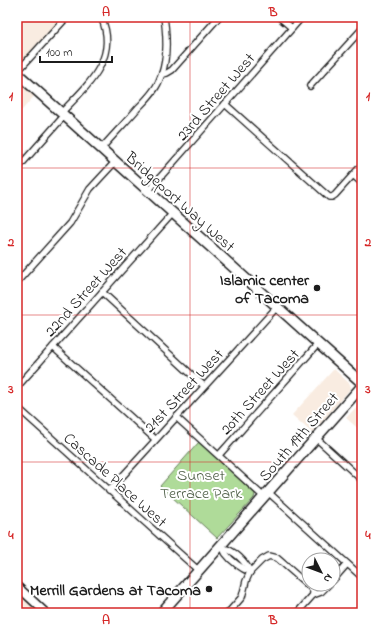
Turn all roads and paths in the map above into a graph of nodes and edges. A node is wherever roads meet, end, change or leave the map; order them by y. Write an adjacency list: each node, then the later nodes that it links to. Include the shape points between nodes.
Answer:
1 (67, 17): 9 (street)
2 (101, 17): 13 (street, via 107,42 101,67)
3 (164, 17): 10 (street, via 166,41)
4 (279, 17): 7 (street)
5 (302, 17): 7 (street, 23rd Street West)
6 (218, 18): 10 (street, via 172,70)
7 (292, 28): 12 (street, 23rd Street West)
8 (362, 28): 11 (street)
9 (17, 73): 13 (main road, Bridgeport Way West)
10 (162, 74): 14 (street, via 151,94)
11 (310, 86)
12 (226, 104): 18 (street, via 324,194 330,197 335,195); 20 (street, 23rd Street West)
13 (63, 114): 14 (main road, Bridgeport Way West); 17 (street)
14 (101, 149): 15 (main road, Bridgeport Way West)
15 (115, 162): 20 (main road, Bridgeport Way West); 22 (street, via 90,189 70,223)
16 (362, 165): 18 (street)
17 (17, 170)
18 (353, 175): 19 (street)
19 (362, 183)
20 (148, 191): 21 (main road, Bridgeport Way West)
21 (173, 214): 23 (street, 22nd Street West); 24 (main road, Bridgeport Way West)
22 (17, 282)
23 (102, 292): 26 (street, 22nd Street West); 28 (street)
24 (277, 307): 25 (main road, Bridgeport Way West); 28 (street, 21st Street West)
25 (318, 344): 27 (main road, Bridgeport Way West); 34 (street, 20th Street West)
26 (53, 347): 29 (street, 22nd Street West); 33 (street)
27 (362, 385): 32 (main road, South 19th Street)
28 (204, 386): 31 (street, 21st Street West)
29 (17, 387)
30 (17, 407): 36 (street, Cascade Place West)
31 (176, 417): 33 (street, 21st Street West); 34 (street)
32 (316, 438): 35 (street); 37 (main road, South 19th Street)
33 (155, 439): 36 (street, 21st Street West)
34 (219, 455): 37 (street)
35 (362, 480)
36 (110, 491): 40 (street, Cascade Place West)
37 (266, 494): 38 (main road, South 19th Street); 39 (street)
38 (222, 547): 40 (main road, South 19th Street); 42 (street, via 244,570)
39 (347, 564): 41 (street); 43 (street)
40 (198, 570): 48 (main road, South 19th Street)
41 (341, 571)
42 (250, 572): 46 (street, via 265,557 273,556 310,587); 49 (street, via 242,597)
43 (362, 577)
44 (17, 586): 47 (street)
45 (320, 592): 46 (street)
46 (314, 595): 50 (street)
47 (46, 613)
48 (161, 613)
49 (228, 613)
50 (297, 613)

